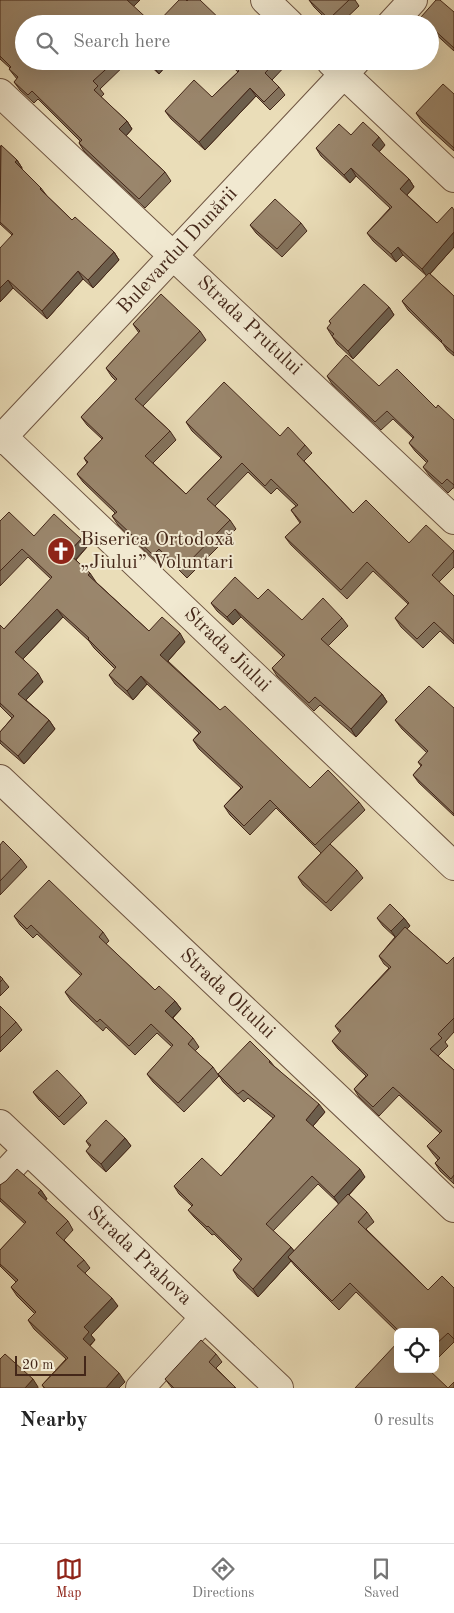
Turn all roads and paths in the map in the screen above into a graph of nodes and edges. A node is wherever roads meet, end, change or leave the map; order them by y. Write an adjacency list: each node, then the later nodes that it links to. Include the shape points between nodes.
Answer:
1 (265, 0): 3 (street)
2 (413, 0): 4 (street)
3 (281, 15)
4 (399, 15)
5 (339, 70): 9 (street, Bulevardul Dunării)
6 (348, 70): 8 (street)
7 (0, 93): 9 (street, Strada Prutului)
8 (454, 178)
9 (174, 255): 10 (street, Bulevardul Dunării); 11 (street, Strada Prutului)
10 (1, 437): 13 (street, Strada Jiului)
11 (454, 520)
12 (0, 779): 17 (street, Strada Oltului)
13 (454, 866)
14 (0, 1124): 15 (street, Strada Prahova)
15 (27, 1150): 16 (street); 18 (street, Strada Prahova)
16 (0, 1179)
17 (454, 1208)
18 (204, 1318): 19 (street); 20 (street, Strada Prahova)
19 (140, 1388)
20 (279, 1388)

